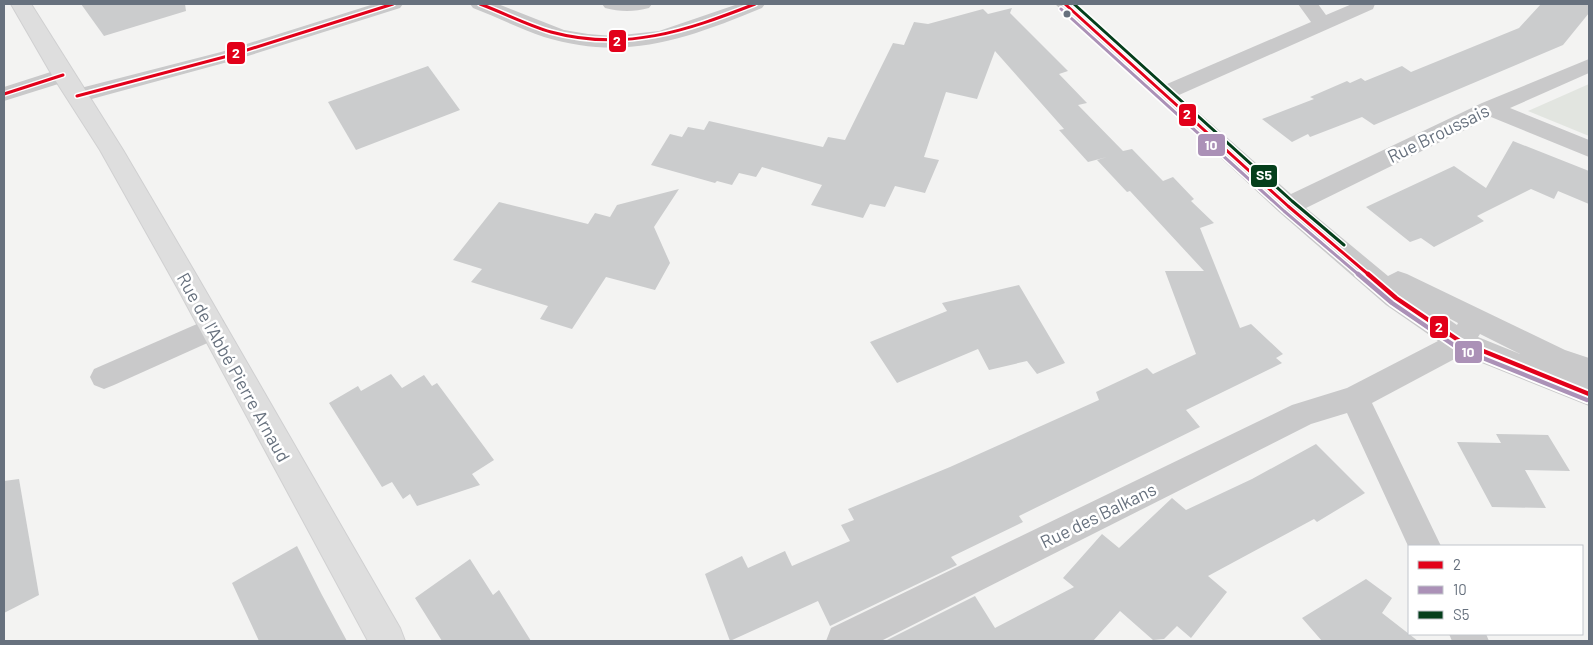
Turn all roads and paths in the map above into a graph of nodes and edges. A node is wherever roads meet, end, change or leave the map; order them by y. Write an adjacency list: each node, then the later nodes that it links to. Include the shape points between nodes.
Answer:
1 (21, 4): 13 (main road, Rue de l'Abbé Pierre Arnaud)
2 (393, 4): 10 (street)
3 (612, 4): 4 (street)
4 (642, 4)
5 (755, 4): 9 (street, via 681,33 634,43 593,42 560,35)
6 (1064, 4): 15 (street)
7 (1308, 4): 11 (street)
8 (1363, 4): 11 (street, via 1366,5)
9 (492, 5)
10 (341, 11): 13 (street, via 228,56)
11 (1323, 25): 15 (street)
12 (1589, 65): 16 (street, Rue Broussais)
13 (70, 85): 14 (street); 21 (main road, Rue de l'Abbé Pierre Arnaud)
14 (4, 94)
15 (1163, 94): 18 (street)
16 (1490, 108): 17 (street); 18 (street, Rue Broussais)
17 (1589, 149)
18 (1288, 206): 19 (street)
19 (1340, 250): 20 (street); 22 (street, via 1396,298)
20 (1435, 300): 22 (street); 23 (street)
21 (213, 328): 25 (street); 29 (main road, Rue de l'Abbé Pierre Arnaud)
22 (1465, 336): 23 (street, via 1520,353); 26 (street); 27 (street, Rue des Balkans)
23 (1555, 358): 24 (street)
24 (1589, 370)
25 (104, 377)
26 (1589, 394)
27 (1355, 398): 28 (street); 30 (street, Rue des Balkans, via 1303,414)
28 (1425, 545)
29 (387, 641)
30 (844, 641)

